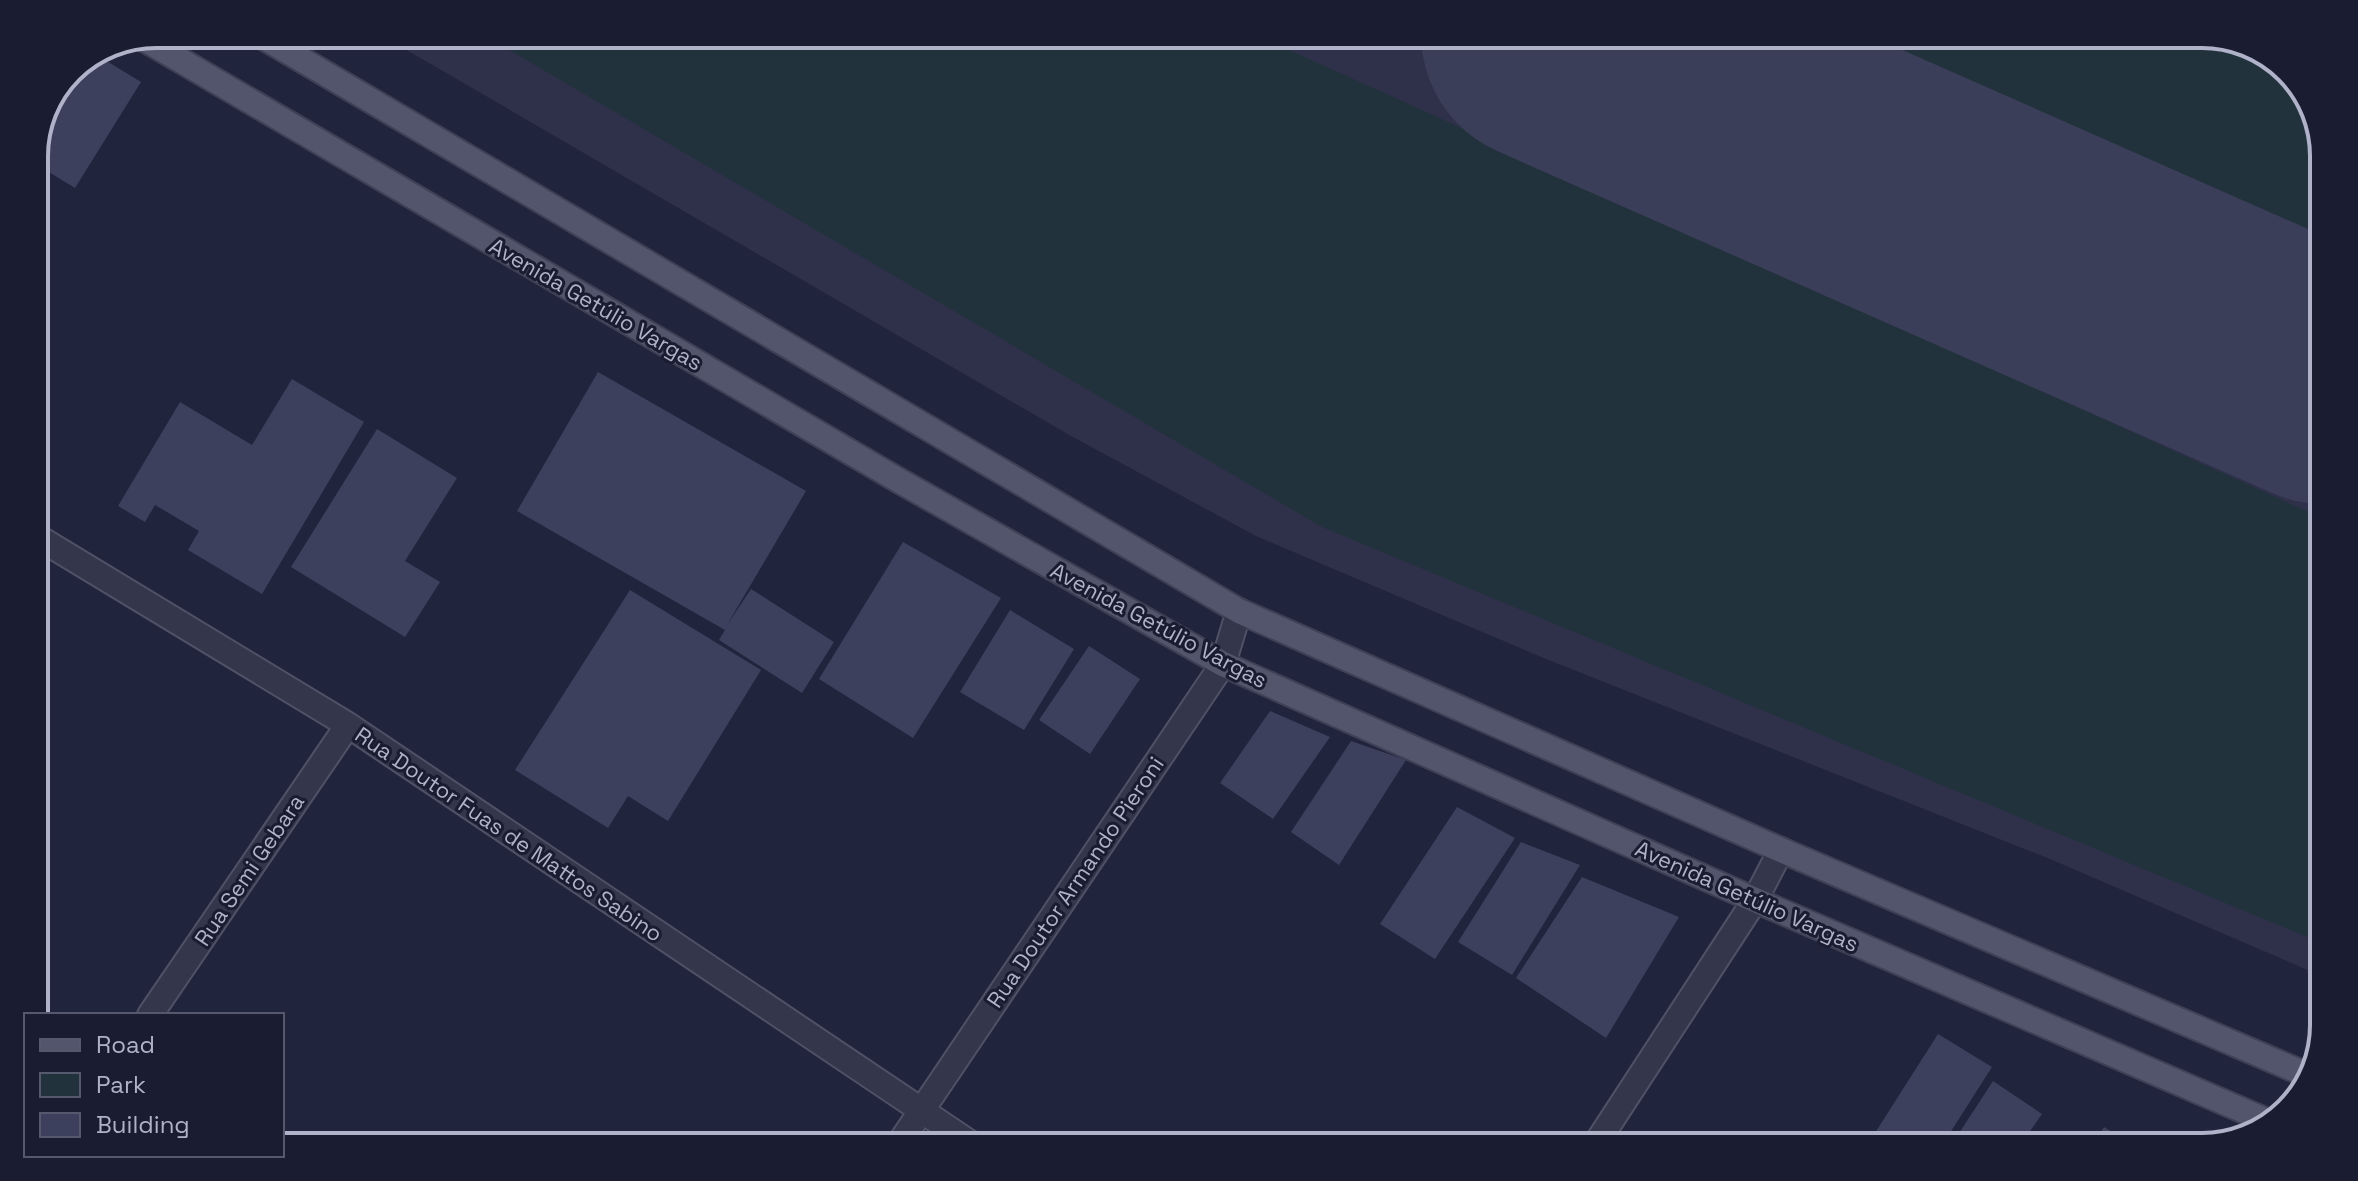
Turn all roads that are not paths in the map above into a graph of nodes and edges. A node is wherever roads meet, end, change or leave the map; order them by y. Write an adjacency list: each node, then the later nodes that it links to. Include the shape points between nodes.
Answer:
1 (159, 48): 5 (main road, Avenida Getúlio Vargas)
2 (282, 48): 4 (main road)
3 (48, 543): 6 (street, Rua Doutor Fuas de Mattos Sabino)
4 (1239, 611): 5 (street, Rua Doutor Armando Pieroni); 7 (main road)
5 (1223, 664): 8 (main road, Avenida Getúlio Vargas); 11 (street, Rua Doutor Armando Pieroni)
6 (348, 725): 9 (street, Rua Semi Gebara); 11 (street, Rua Doutor Fuas de Mattos Sabino)
7 (1781, 850): 8 (street); 10 (main road)
8 (1755, 900): 12 (main road, Avenida Getúlio Vargas); 15 (street)
9 (151, 1013)
10 (2299, 1072)
11 (920, 1112): 13 (street, Rua Doutor Armando Pieroni); 14 (street, Rua Doutor Fuas de Mattos Sabino)
12 (2258, 1117)
13 (906, 1133)
14 (954, 1133)
15 (1603, 1133)

